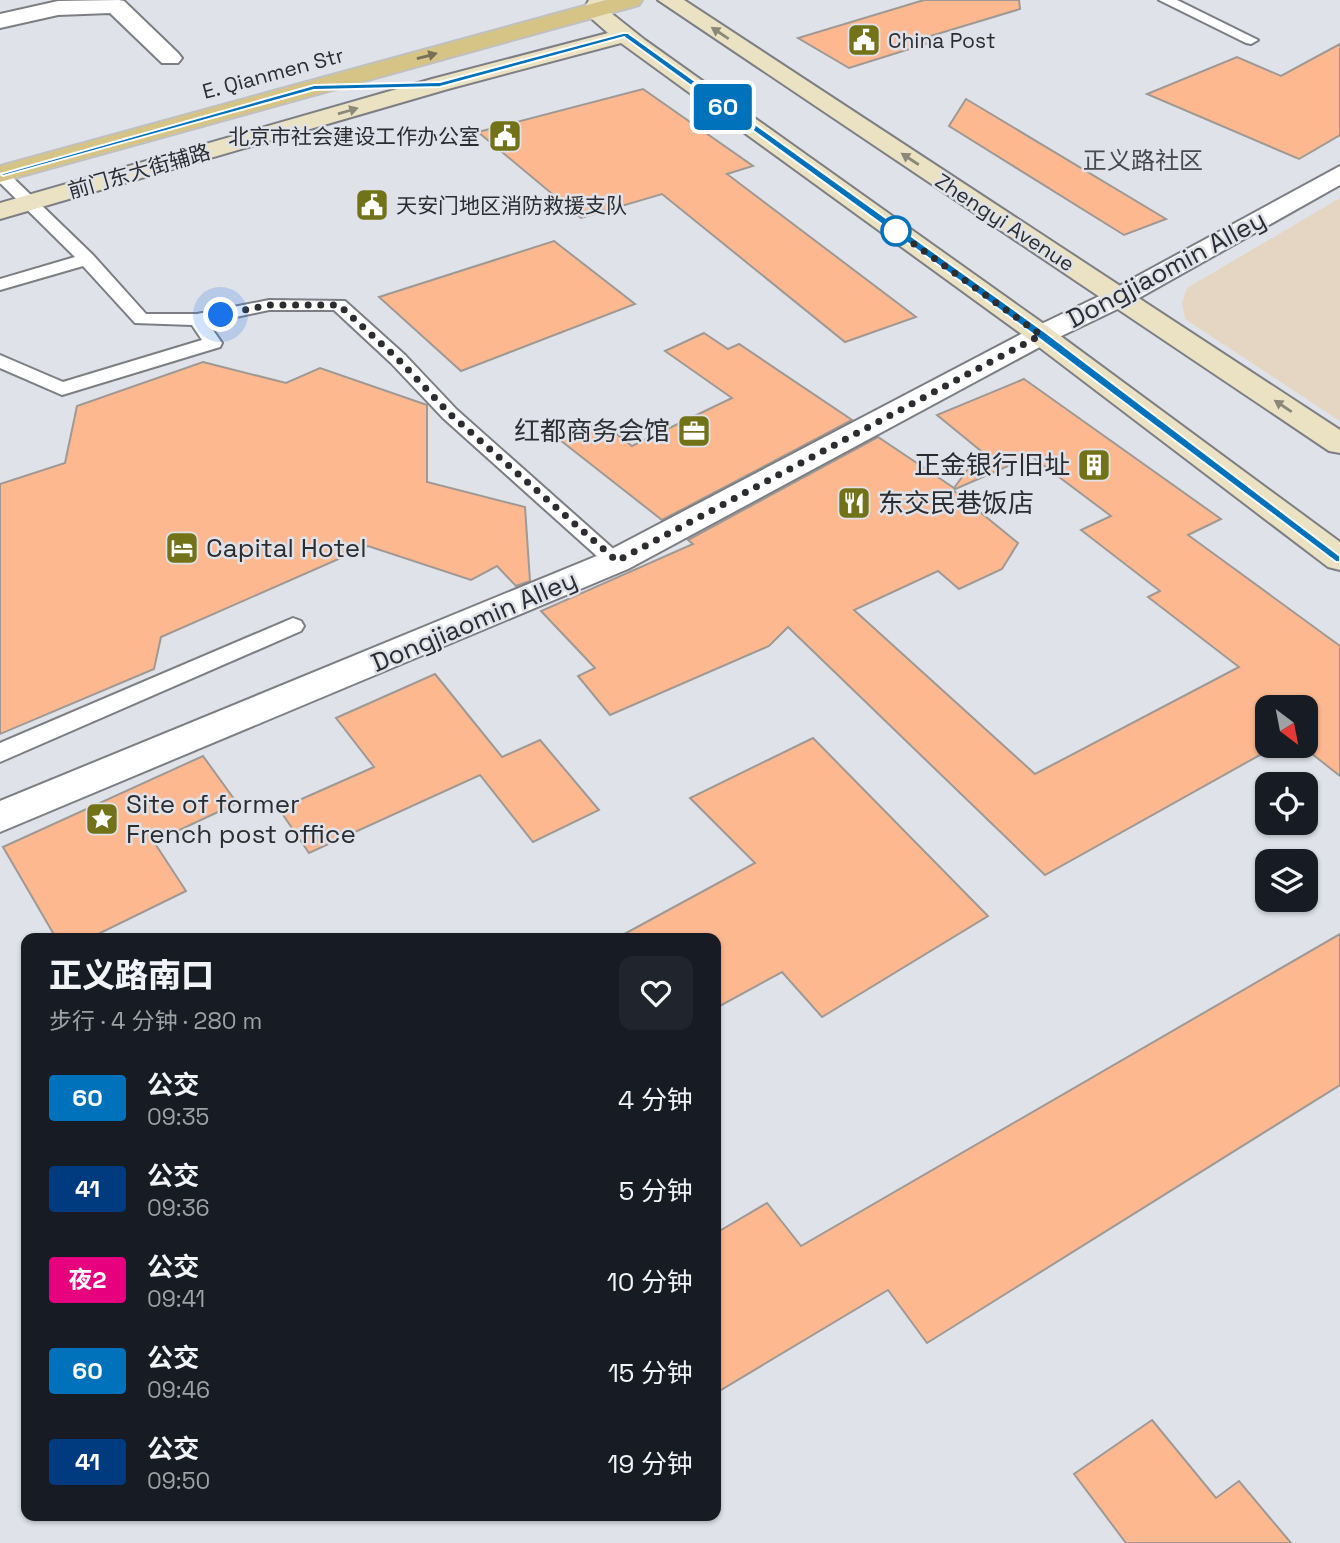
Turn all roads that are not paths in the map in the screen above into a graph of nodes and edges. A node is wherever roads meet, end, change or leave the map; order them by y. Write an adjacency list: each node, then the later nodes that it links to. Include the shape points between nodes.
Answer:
1 (140, 0): 7 (street)
2 (546, 0): 8 (main road)
3 (631, 0): 6 (main road)
4 (669, 0): 21 (street, Zhengyi Avenue, one-way to 4)
5 (1166, 0): 11 (lane)
6 (597, 5): 10 (street); 14 (main road, one-way to 6)
7 (117, 6): 9 (street, via 58,8); 12 (street)
8 (506, 10)
9 (0, 21)
10 (626, 35): 13 (street, 前门东大街辅路); 23 (street)
11 (1251, 40)
12 (170, 58)
13 (440, 84): 14 (street, 前门东大街辅路); 17 (street, 前门东大街辅路, one-way to 13)
14 (314, 87): 15 (main road)
15 (0, 174): 17 (lane)
16 (1340, 174): 21 (street, Dongjiaomin Alley)
17 (29, 202): 18 (street, 前门东大街辅路); 19 (lane)
18 (0, 211)
19 (87, 259): 20 (lane); 22 (lane, via 142,319)
20 (0, 285)
21 (1120, 297): 23 (street, Dongjiaomin Alley); 25 (street, Zhengyi Avenue, one-way to 21)
22 (197, 320): 24 (lane, via 213,343 62,389); 27 (lane, via 269,305 339,305 450,414)
23 (1041, 335): 26 (street); 27 (street, Dongjiaomin Alley)
24 (0, 360)
25 (1340, 444)
26 (1340, 559)
27 (617, 561): 30 (street, Dongjiaomin Alley)
28 (293, 626): 29 (lane)
29 (0, 753)
30 (0, 817)

